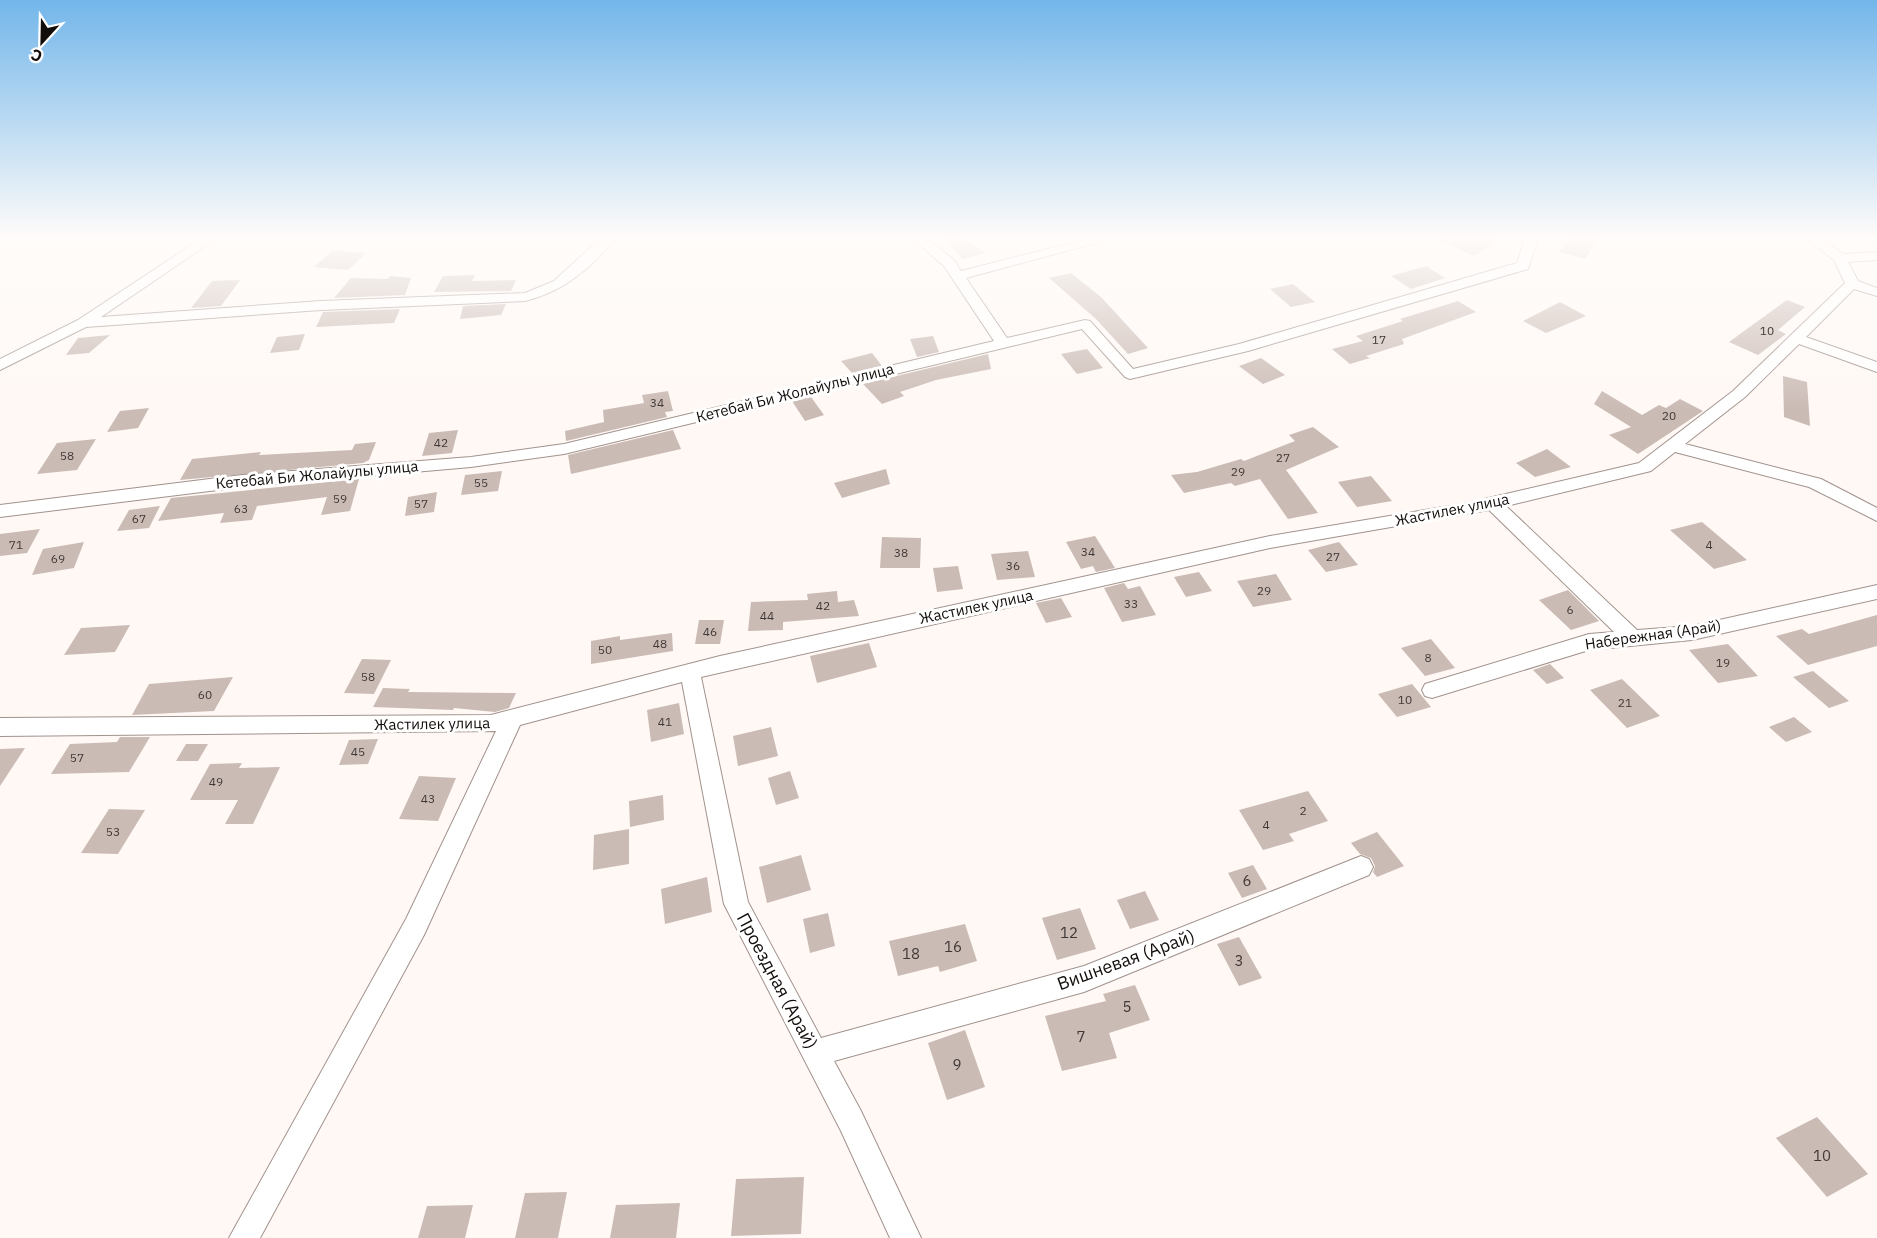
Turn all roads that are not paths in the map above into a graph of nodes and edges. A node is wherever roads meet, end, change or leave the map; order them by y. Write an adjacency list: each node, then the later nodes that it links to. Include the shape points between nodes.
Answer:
1 (127, 294): 6 (street)
2 (537, 294): 6 (street, via 503,299 251,308)
3 (969, 294): 8 (street)
4 (1428, 294): 8 (street, Кетебай Би Жолайулы улица, via 1243,348 1130,374 1085,324)
5 (1842, 294): 7 (street, Жастилек улица)
6 (83, 323): 9 (street)
7 (1796, 338): 10 (street); 11 (street, Жастилек улица, via 1739,394)
8 (1003, 343): 13 (street, Кетебай Би Жолайулы улица, via 564,449 471,462 242,481)
9 (0, 365)
10 (1877, 367)
11 (1673, 446): 12 (street, Жастилек улица, via 1645,467); 14 (street, via 1815,483)
12 (1493, 503): 16 (street); 17 (street, Жастилек улица, via 1270,542)
13 (0, 511)
14 (1877, 515)
15 (1877, 592): 16 (street, Набережная (Арай), via 1692,633)
16 (1632, 638): 18 (street, Набережная (Арай), via 1589,642)
17 (690, 671): 19 (street, Жастилек улица); 22 (street, Проездная (Арай), via 736,904)
18 (1432, 690)
19 (513, 718): 20 (street, Жастилек улица, via 491,724); 23 (street, via 416,927)
20 (0, 727)
21 (1362, 867): 22 (street, Вишневая (Арай), via 1084,979)
22 (815, 1053): 24 (street, Проездная (Арай), via 852,1121)
23 (244, 1238)
24 (906, 1238)

